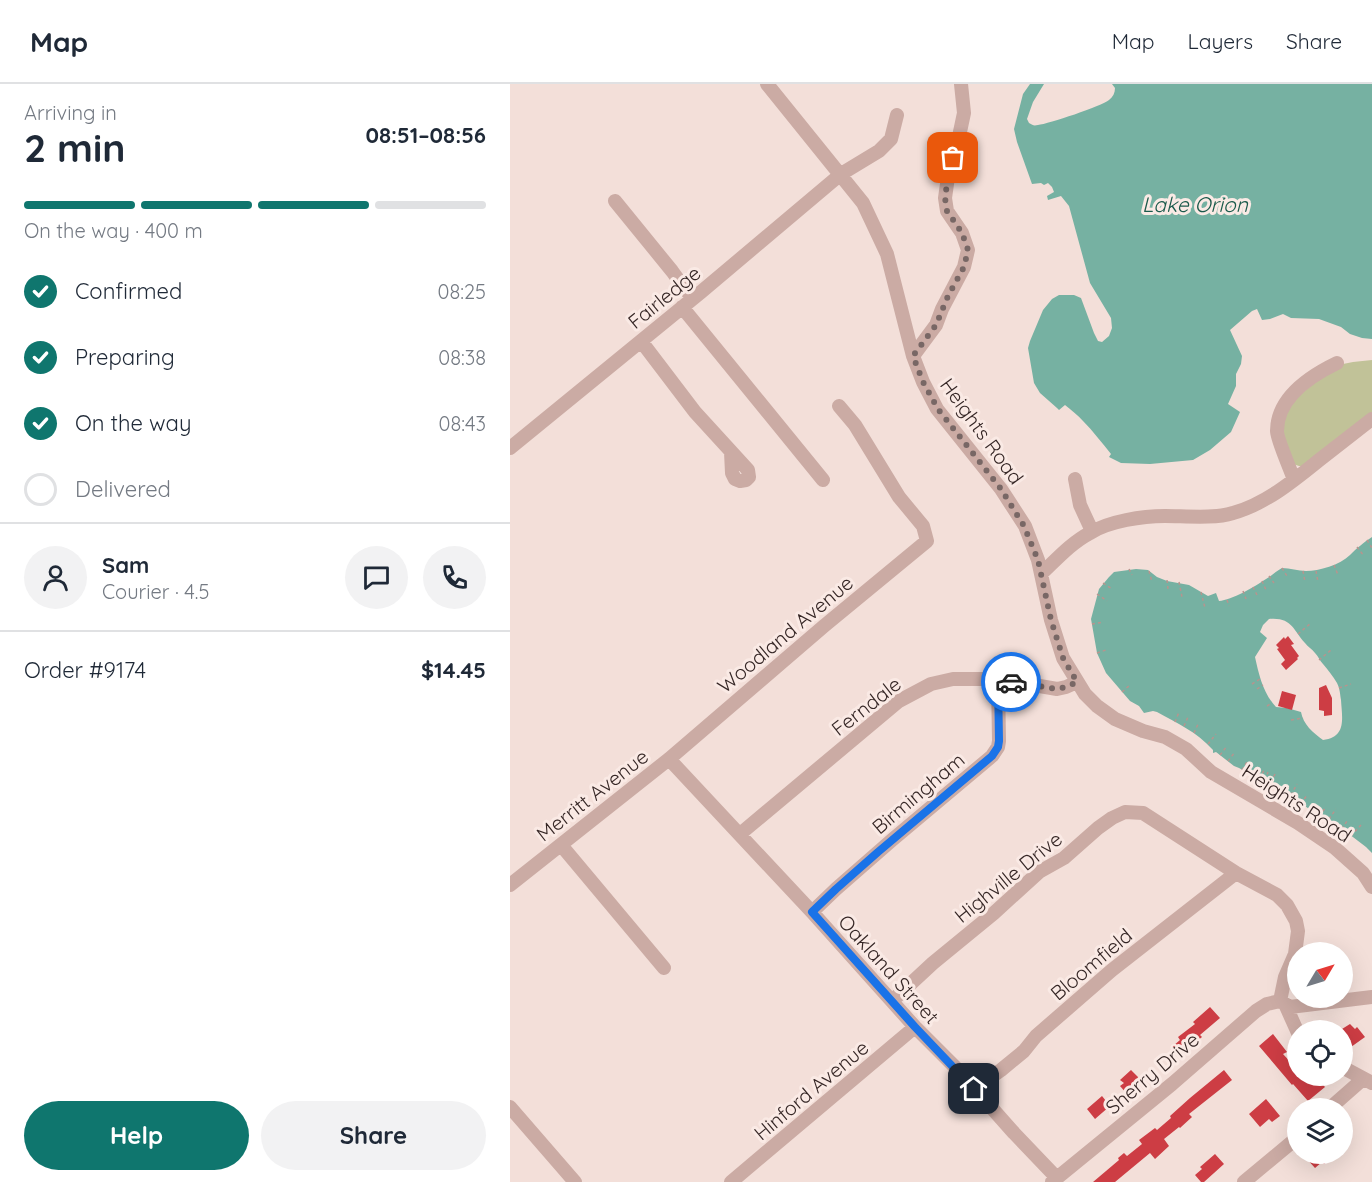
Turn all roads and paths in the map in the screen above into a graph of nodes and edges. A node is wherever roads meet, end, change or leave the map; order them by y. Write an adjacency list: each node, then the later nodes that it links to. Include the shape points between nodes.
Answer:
1 (767, 84): 4 (street, Heights Road)
2 (961, 84): 8 (street, via 964,113 945,198 947,211 968,250 936,325)
3 (897, 115): 4 (street, Fairledge, via 891,139)
4 (841, 174): 6 (street, Fairledge); 8 (street, Heights Road, via 863,203 887,254)
5 (615, 201): 6 (street, via 672,271)
6 (688, 303): 7 (street, Fairledge); 15 (street)
7 (641, 341): 12 (street, Fairledge); 13 (street)
8 (913, 356): 28 (street, Heights Road, via 938,409 1001,489 1024,526)
9 (1337, 363): 16 (street, via 1321,371 1282,405 1277,432)
10 (839, 406): 88 (street, Woodland Avenue, via 899,497 923,526 927,541)
11 (1372, 419): 16 (street)
12 (510, 448)
13 (730, 452)
14 (1075, 478): 17 (street, via 1080,505)
15 (823, 480)
16 (1294, 480): 17 (street, via 1255,505 1231,514 1139,518)
17 (1092, 531): 28 (street)
18 (1367, 540): 20 (path)
19 (1358, 547): 21 (path)
20 (1372, 548)
21 (1364, 556)
22 (1334, 565): 30 (path)
23 (1282, 568): 32 (path)
24 (1129, 569): 29 (path)
25 (1149, 571): 35 (path)
26 (1303, 571): 37 (path)
27 (1316, 571): 38 (path)
28 (1041, 574): 65 (street, Heights Road, via 1063,658)
29 (1132, 575)
30 (1338, 575)
31 (1269, 576): 40 (path)
32 (1287, 576)
33 (1167, 580): 43 (path)
34 (1262, 581): 44 (path)
35 (1152, 582)
36 (1179, 582): 49 (path)
37 (1305, 582)
38 (1318, 582)
39 (1103, 583): 42 (path)
40 (1274, 584)
41 (1253, 587): 48 (path)
42 (1112, 589)
43 (1168, 590)
44 (1266, 590)
45 (1243, 591): 50 (path)
46 (1201, 592): 54 (path)
47 (1097, 594): 52 (path)
48 (1257, 595)
49 (1182, 597)
50 (1246, 599)
51 (1227, 600): 53 (path)
52 (1107, 601)
53 (1229, 606)
54 (1205, 608)
55 (1103, 622): 57 (path)
56 (1311, 623): 58 (path)
57 (1092, 624)
58 (1298, 634)
59 (1106, 650): 61 (path)
60 (1332, 650): 62 (path)
61 (1097, 653)
62 (1319, 660)
63 (998, 680): 65 (street, Ferndale, via 1057,689); 111 (street, Ferndale, via 931,684 899,701); 117 (street, Birmingham, via 999,741 992,756)
64 (1260, 680): 66 (path)
65 (1077, 682): 116 (street, Heights Road, via 1096,706 1186,750 1211,772 1335,848 1363,873)
66 (1252, 684)
67 (1351, 684): 70 (path)
68 (1130, 685): 72 (path)
69 (1263, 685): 71 (path)
70 (1339, 688)
71 (1257, 689)
72 (1122, 692)
73 (1272, 703): 74 (path)
74 (1267, 706)
75 (1179, 712): 79 (path)
76 (1188, 717): 81 (path)
77 (1303, 718): 78 (path)
78 (1293, 720)
79 (1175, 722)
80 (1199, 722): 82 (path)
81 (1184, 726)
82 (1194, 733)
83 (1216, 734): 84 (path)
84 (1208, 744)
85 (1227, 746): 87 (path)
86 (1235, 752): 89 (path)
87 (1220, 755)
88 (669, 759): 111 (street, Oakland Street); 113 (street, Merritt Avenue)
89 (1228, 761)
90 (1246, 762): 92 (path)
91 (1260, 768): 96 (path)
92 (1242, 770)
93 (1264, 770): 97 (path)
94 (1268, 772): 98 (path)
95 (1275, 774): 99 (path)
96 (1256, 777)
97 (1260, 779)
98 (1265, 780)
99 (1272, 782)
100 (1297, 784): 101 (path)
101 (1290, 795)
102 (1307, 795): 103 (path)
103 (1301, 804)
104 (1326, 807): 106 (path)
105 (1336, 809): 107 (path)
106 (1319, 816)
107 (1329, 819)
108 (1347, 821): 110 (path)
109 (1361, 825): 112 (path)
110 (1342, 829)
111 (740, 834): 117 (street, Oakland Street)
112 (1351, 836)
113 (561, 844): 115 (street, Merritt Avenue); 118 (street)
114 (1236, 873): 121 (street, Highville Drive, via 1143,813 1125,812 1039,872); 122 (street, via 1276,895 1296,921 1295,954 1285,977); 127 (street, Bloomfield, via 1112,969 1024,1051)
115 (510, 885)
116 (1372, 887)
117 (812, 912): 121 (street, Oakland Street)
118 (664, 968)
119 (1372, 987): 120 (street)
120 (1372, 997): 122 (street, Sherry Drive, via 1290,1007)
121 (892, 1001): 124 (street, Oakland Street)
122 (1283, 1003): 123 (street); 131 (street, Sherry Drive, via 1267,1004 1256,1011)
123 (1292, 1020)
124 (915, 1027): 127 (street, Oakland Street); 133 (street, Hinford Avenue)
125 (1353, 1073): 126 (street)
126 (1367, 1081): 128 (street)
127 (974, 1089): 131 (street, Oakland Street)
128 (1344, 1098)
129 (510, 1107): 132 (street)
130 (1287, 1146): 134 (street)
131 (1054, 1180)
132 (575, 1182)
133 (731, 1182)
134 (1244, 1182)

